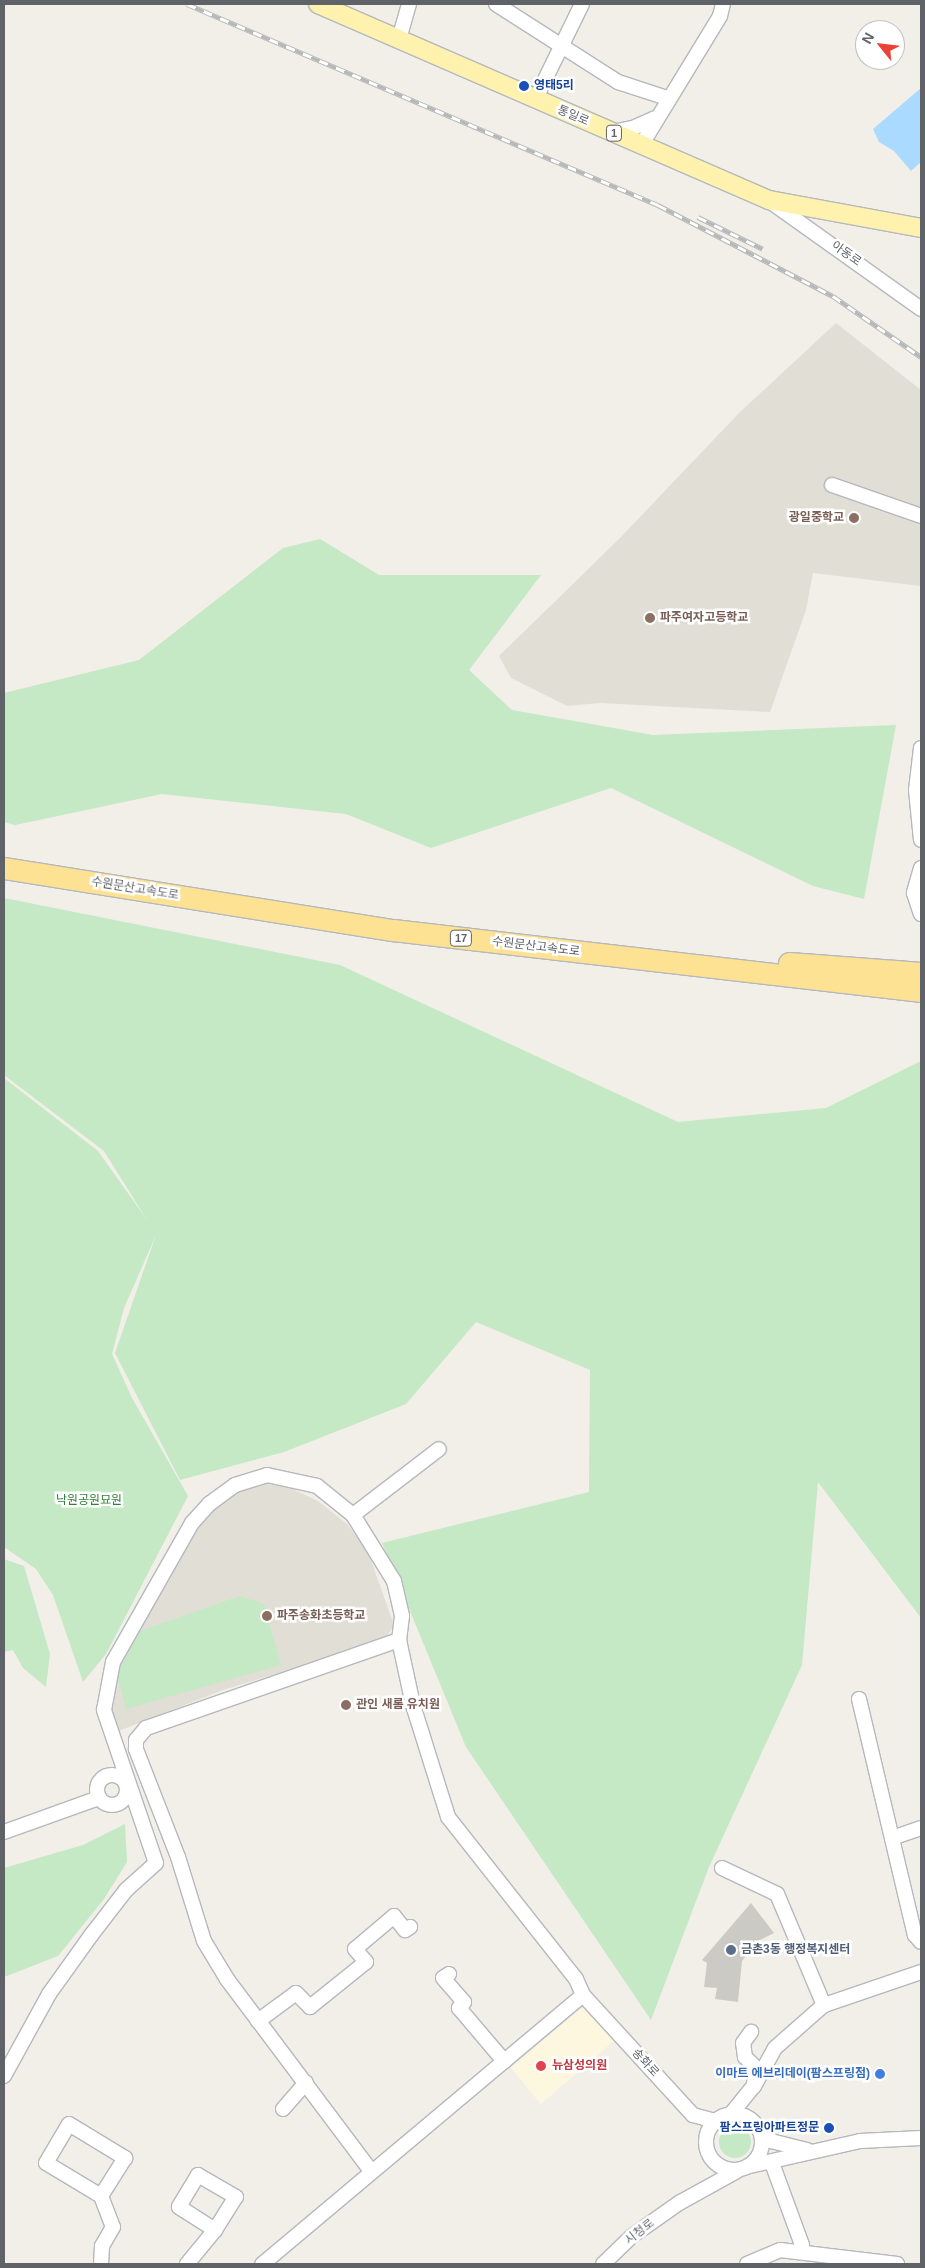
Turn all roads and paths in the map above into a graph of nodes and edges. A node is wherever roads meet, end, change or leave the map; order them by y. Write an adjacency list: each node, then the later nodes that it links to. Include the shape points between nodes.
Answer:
1 (318, 4): 6 (main road, 통일로 / 1)
2 (409, 4): 6 (street)
3 (496, 4): 7 (street)
4 (582, 4): 7 (street)
5 (723, 4): 8 (street, via 720,16)
6 (399, 40): 9 (main road, 통일로 / 1)
7 (562, 48): 8 (street, via 618,82); 9 (street)
8 (667, 98): 10 (street)
9 (535, 100): 11 (main road, 통일로 / 1)
10 (655, 118): 11 (street, via 633,128); 12 (street)
11 (612, 132): 12 (main road, 통일로 / 1)
12 (642, 144): 13 (main road, 통일로 / 1)
13 (769, 200): 14 (main road, 통일로 / 1); 15 (street, 아동로)
14 (921, 228)
15 (921, 309)
16 (832, 485): 17 (street)
17 (921, 516)
18 (921, 748): 19 (street, via 916,790)
19 (921, 840)
20 (4, 854): 24 (highway, 수원문산고속도로 / 17, via 496,930 748,959)
21 (4, 868): 25 (highway, 수원문산고속도로 / 17, via 393,930)
22 (921, 868): 23 (street, via 914,893)
23 (921, 914)
24 (921, 973)
25 (921, 991)
26 (439, 1448): 27 (street)
27 (353, 1514): 28 (street, 송화로, via 394,1580 402,1616); 30 (street, 송화로, via 318,1486 267,1475 235,1485 209,1504 192,1523 113,1662 104,1710)
28 (399, 1640): 35 (street, via 140,1733 136,1740 138,1759); 42 (street, 송화로, via 413,1705 448,1817 576,1979)
29 (860, 1699): 34 (street)
30 (127, 1786): 31 (street, via 126,1796 118,1804 107,1805); 31 (street, via 116,1775 106,1776 99,1783); 36 (street, 송화로)
31 (99, 1798): 33 (street)
32 (921, 1828): 34 (street)
33 (4, 1832)
34 (892, 1838): 39 (street, via 915,1935)
35 (178, 1857): 36 (street); 44 (street, via 198,1929 227,1979)
36 (156, 1863): 47 (street, via 126,1890 49,1994)
37 (722, 1868): 43 (street, via 776,1894)
38 (410, 1927): 44 (street, via 405,1930 394,1916 355,1949 366,1962 310,2007 296,1993)
39 (921, 1942)
40 (921, 1972): 43 (street)
41 (449, 1974): 46 (street, via 443,1978 464,2002 459,2008)
42 (583, 1995): 46 (street); 52 (street, 송화로)
43 (824, 2005): 49 (street, via 775,2048)
44 (258, 2022): 48 (street)
45 (752, 2032): 49 (street, via 743,2043 745,2057 755,2067)
46 (504, 2062): 61 (street)
47 (4, 2076)
48 (306, 2083): 50 (street); 61 (street)
49 (754, 2086): 51 (street)
50 (283, 2109)
51 (731, 2114): 53 (street); 54 (street, via 750,2118)
52 (693, 2115): 53 (street); 55 (street, 송화로)
53 (715, 2121): 55 (street)
54 (757, 2125): 57 (street, via 771,2141); 60 (street, via 762,2142)
55 (707, 2134): 58 (street, via 706,2149)
56 (921, 2138): 57 (street, via 860,2141)
57 (809, 2150): 59 (street)
58 (713, 2162): 60 (street, via 726,2170); 62 (street)
59 (772, 2163): 60 (street); 65 (street, via 802,2245)
60 (746, 2168): 62 (street, 시청로)
61 (371, 2170): 69 (street)
62 (706, 2186): 70 (street, 시청로, via 632,2236)
63 (101, 2196): 63 (street, via 124,2158 69,2124 46,2163); 67 (street, via 113,2227 102,2246)
64 (215, 2230): 68 (street)
65 (800, 2252): 66 (street); 71 (street, via 780,2250)
66 (891, 2263)
67 (101, 2264)
68 (187, 2264)
69 (262, 2264)
70 (603, 2264)
71 (747, 2264)

